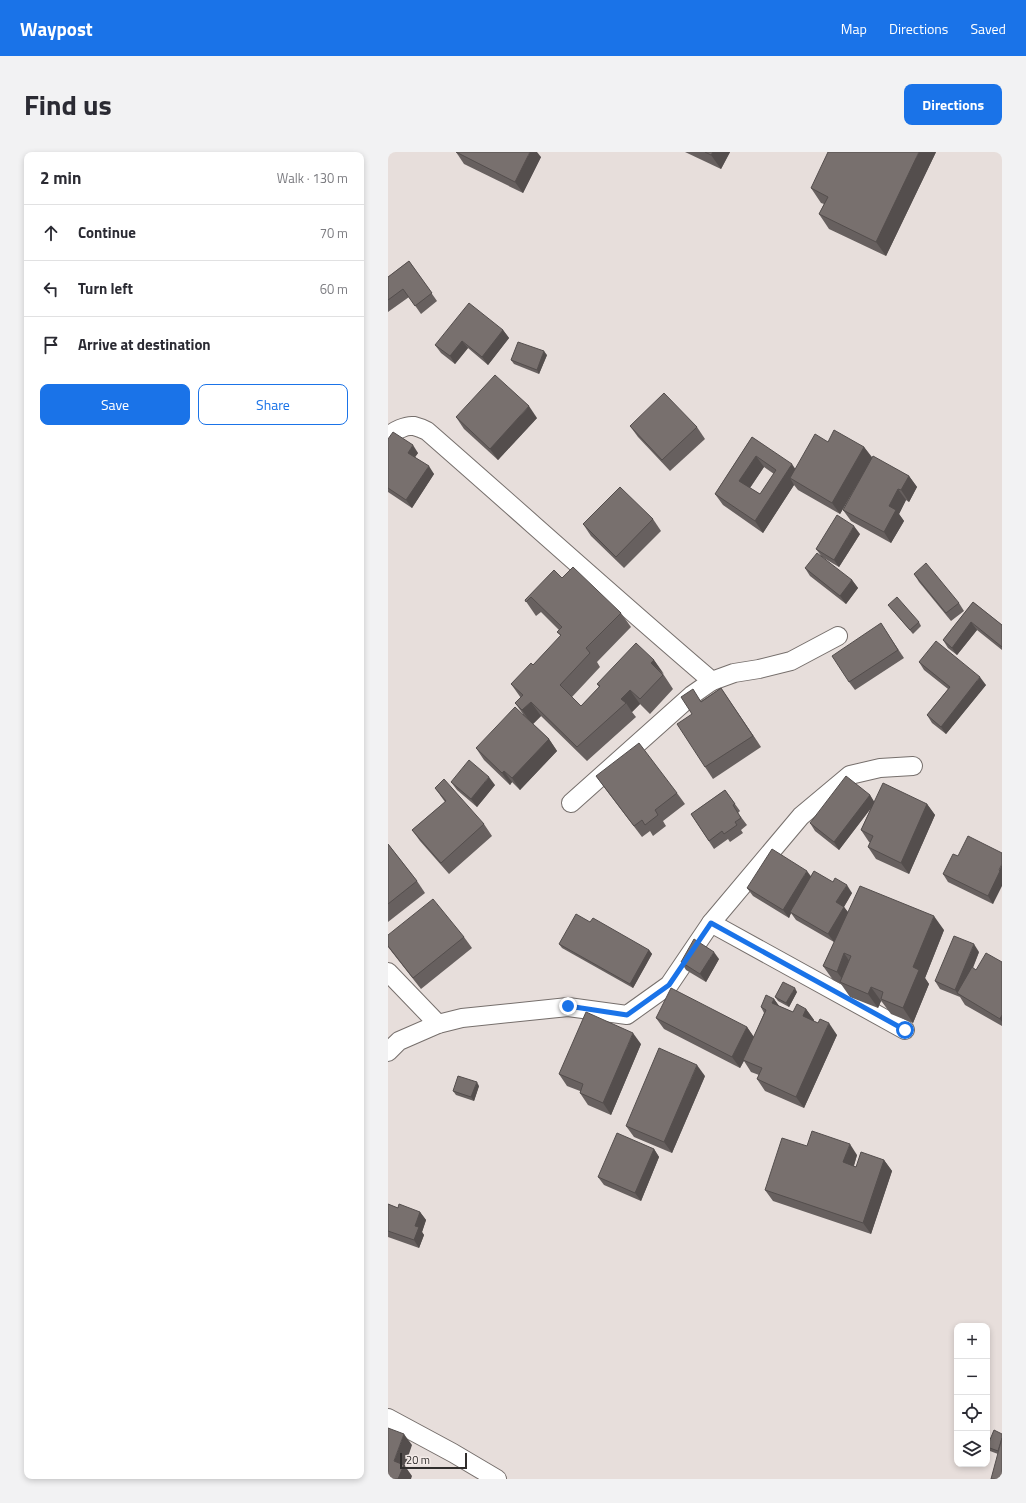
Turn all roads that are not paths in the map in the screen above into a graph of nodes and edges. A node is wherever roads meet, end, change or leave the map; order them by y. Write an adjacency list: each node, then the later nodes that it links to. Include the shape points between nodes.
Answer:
1 (388, 437): 3 (street, via 403,428 414,426 426,431)
2 (838, 636): 3 (street, via 791,661 734,673)
3 (712, 681): 5 (street, via 692,695)
4 (913, 766): 6 (street, via 880,768 850,775 801,816)
5 (571, 803)
6 (711, 923): 8 (street, via 669,985 627,1015 568,1006 462,1018); 9 (street)
7 (388, 972): 8 (street)
8 (438, 1024): 10 (street, via 400,1041)
9 (905, 1030)
10 (388, 1052)
11 (388, 1418): 12 (street)
12 (497, 1479)

